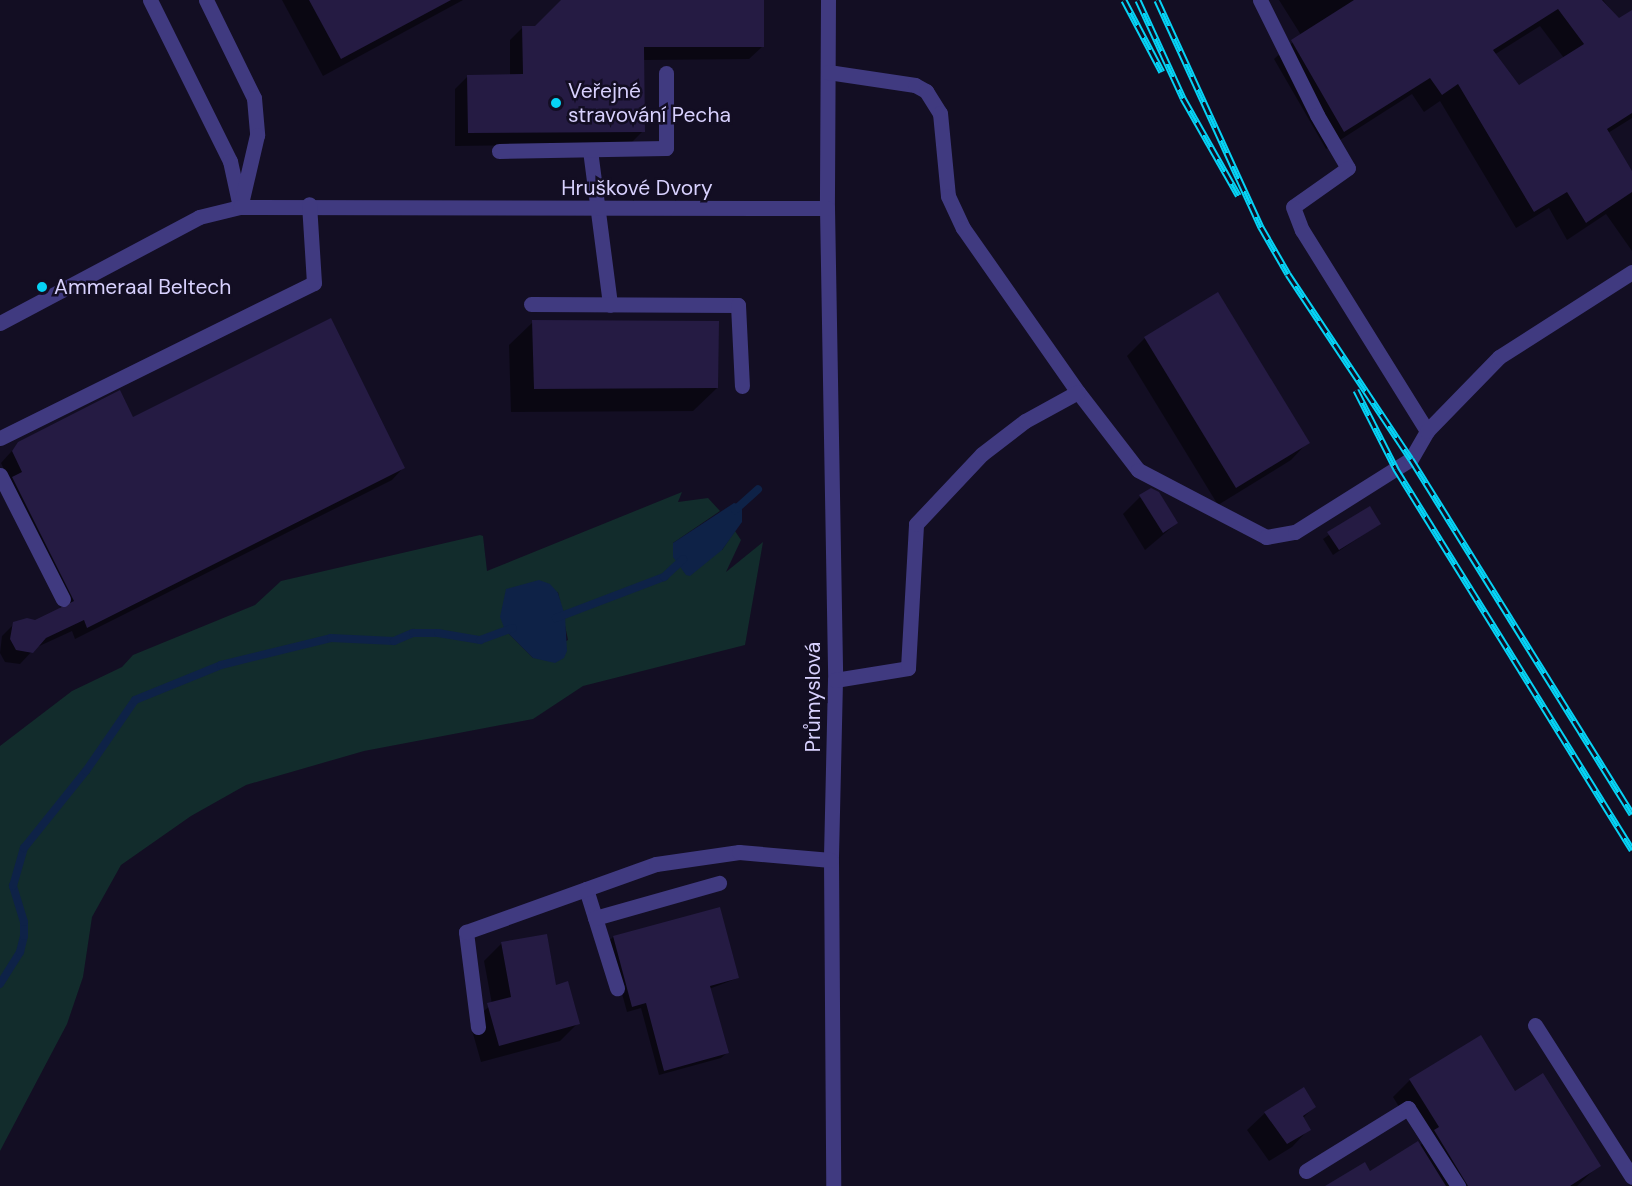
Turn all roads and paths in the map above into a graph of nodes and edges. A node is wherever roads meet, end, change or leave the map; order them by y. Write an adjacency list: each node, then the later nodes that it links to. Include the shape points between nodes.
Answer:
1 (150, 0): 10 (street, via 226,152)
2 (206, 0): 10 (street, via 254,98 257,135)
3 (828, 0): 5 (street)
4 (1260, 0): 19 (street, via 1348,168 1293,207 1299,223)
5 (828, 72): 11 (street); 18 (street, via 915,85 926,91 940,113 948,196 963,228)
6 (666, 73): 7 (street, via 666,148)
7 (590, 150): 8 (street); 12 (street)
8 (499, 151)
9 (309, 204): 10 (street, Hruškové Dvory); 12 (street, Hruškové Dvory); 20 (street, via 314,283)
10 (240, 207): 16 (street, Hruškové Dvory, via 199,216)
11 (826, 208): 12 (street, Hruškové Dvory); 23 (street, Průmyslová)
12 (599, 209): 15 (street)
13 (1632, 272): 19 (street, via 1499,357)
14 (531, 304): 15 (street)
15 (610, 304): 17 (street, via 738,305)
16 (0, 323)
17 (742, 386)
18 (1078, 392): 19 (street, via 1138,470 1266,537 1294,532 1410,459); 23 (street, via 1025,421 982,453 916,524 908,668)
19 (1427, 431)
20 (0, 438)
21 (0, 475): 22 (street)
22 (63, 599)
23 (835, 680): 24 (street, Průmyslová)
24 (831, 860): 26 (street, via 739,852 656,864); 33 (street, Průmyslová)
25 (719, 883): 27 (street)
26 (586, 889): 27 (street); 30 (street, via 466,932)
27 (596, 918): 28 (street)
28 (617, 987)
29 (1535, 1025): 32 (street)
30 (478, 1027)
31 (1306, 1171): 34 (street, via 1408,1108)
32 (1632, 1177)
33 (833, 1186)
34 (1458, 1186)

